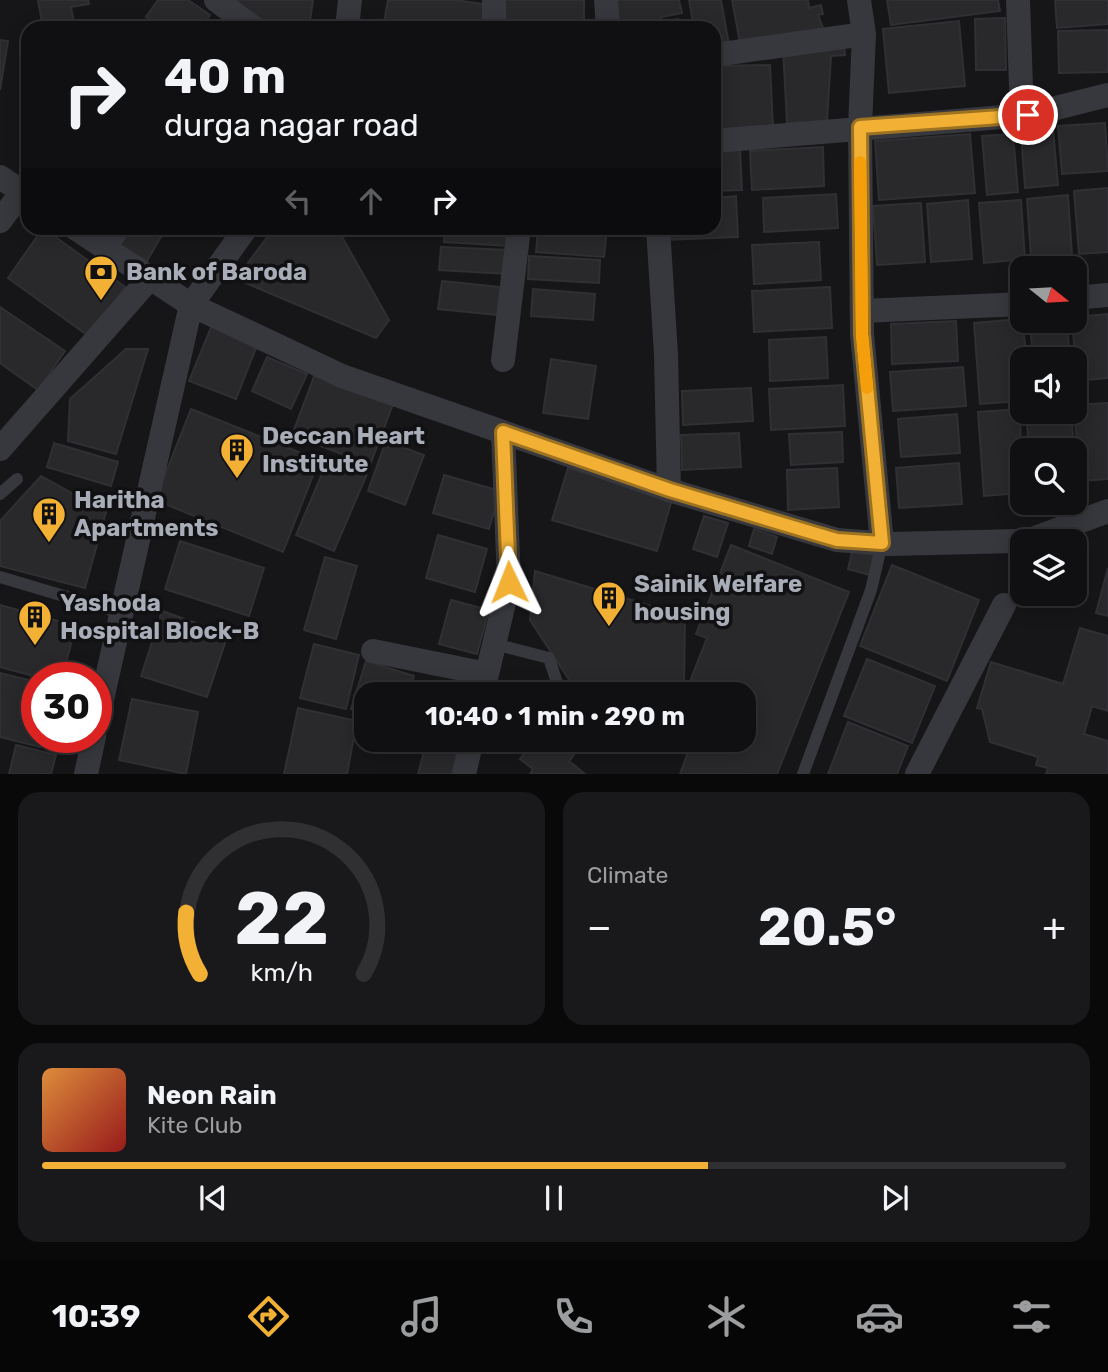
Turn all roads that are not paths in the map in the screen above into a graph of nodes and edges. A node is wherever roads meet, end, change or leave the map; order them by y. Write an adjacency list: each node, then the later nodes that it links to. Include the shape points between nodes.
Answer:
1 (216, 0): 7 (street)
2 (350, 0): 8 (street)
3 (494, 0): 9 (street)
4 (606, 0): 10 (street)
5 (859, 0): 11 (street)
6 (1018, 0): 14 (street)
7 (244, 21)
8 (348, 21)
9 (494, 21)
10 (608, 21)
11 (864, 34): 12 (street); 15 (street)
12 (721, 54)
13 (1108, 95): 14 (street)
14 (1021, 116): 15 (street)
15 (860, 127): 16 (street); 30 (street)
16 (721, 140)
17 (0, 177): 18 (street)
18 (21, 191)
19 (21, 198): 20 (street)
20 (0, 221)
21 (241, 235): 28 (street)
22 (518, 235): 31 (street)
23 (658, 235): 35 (street)
24 (112, 238): 25 (street)
25 (149, 278): 28 (street); 33 (street)
26 (1108, 295): 27 (street)
27 (1087, 297)
28 (191, 305): 32 (street, via 342,376); 43 (street)
29 (1010, 305): 30 (street)
30 (862, 311): 40 (street)
31 (503, 360)
32 (503, 432): 35 (street); 44 (street, via 509,582)
33 (0, 449)
34 (17, 478): 36 (lane)
35 (670, 490): 40 (street, via 837,540)
36 (0, 495)
37 (1108, 511): 38 (street)
38 (1059, 529)
39 (1010, 541): 40 (street)
40 (882, 543): 54 (lane, via 871,590)
41 (0, 577): 43 (lane)
42 (1004, 605): 55 (street)
43 (121, 613): 46 (street)
44 (494, 644): 48 (street); 49 (lane, via 549,658)
45 (373, 651): 47 (street)
46 (110, 662)
47 (475, 682)
48 (486, 682)
49 (558, 682)
50 (469, 752): 53 (street)
51 (91, 753): 52 (street)
52 (86, 774)
53 (464, 774)
54 (803, 774)
55 (917, 774)

